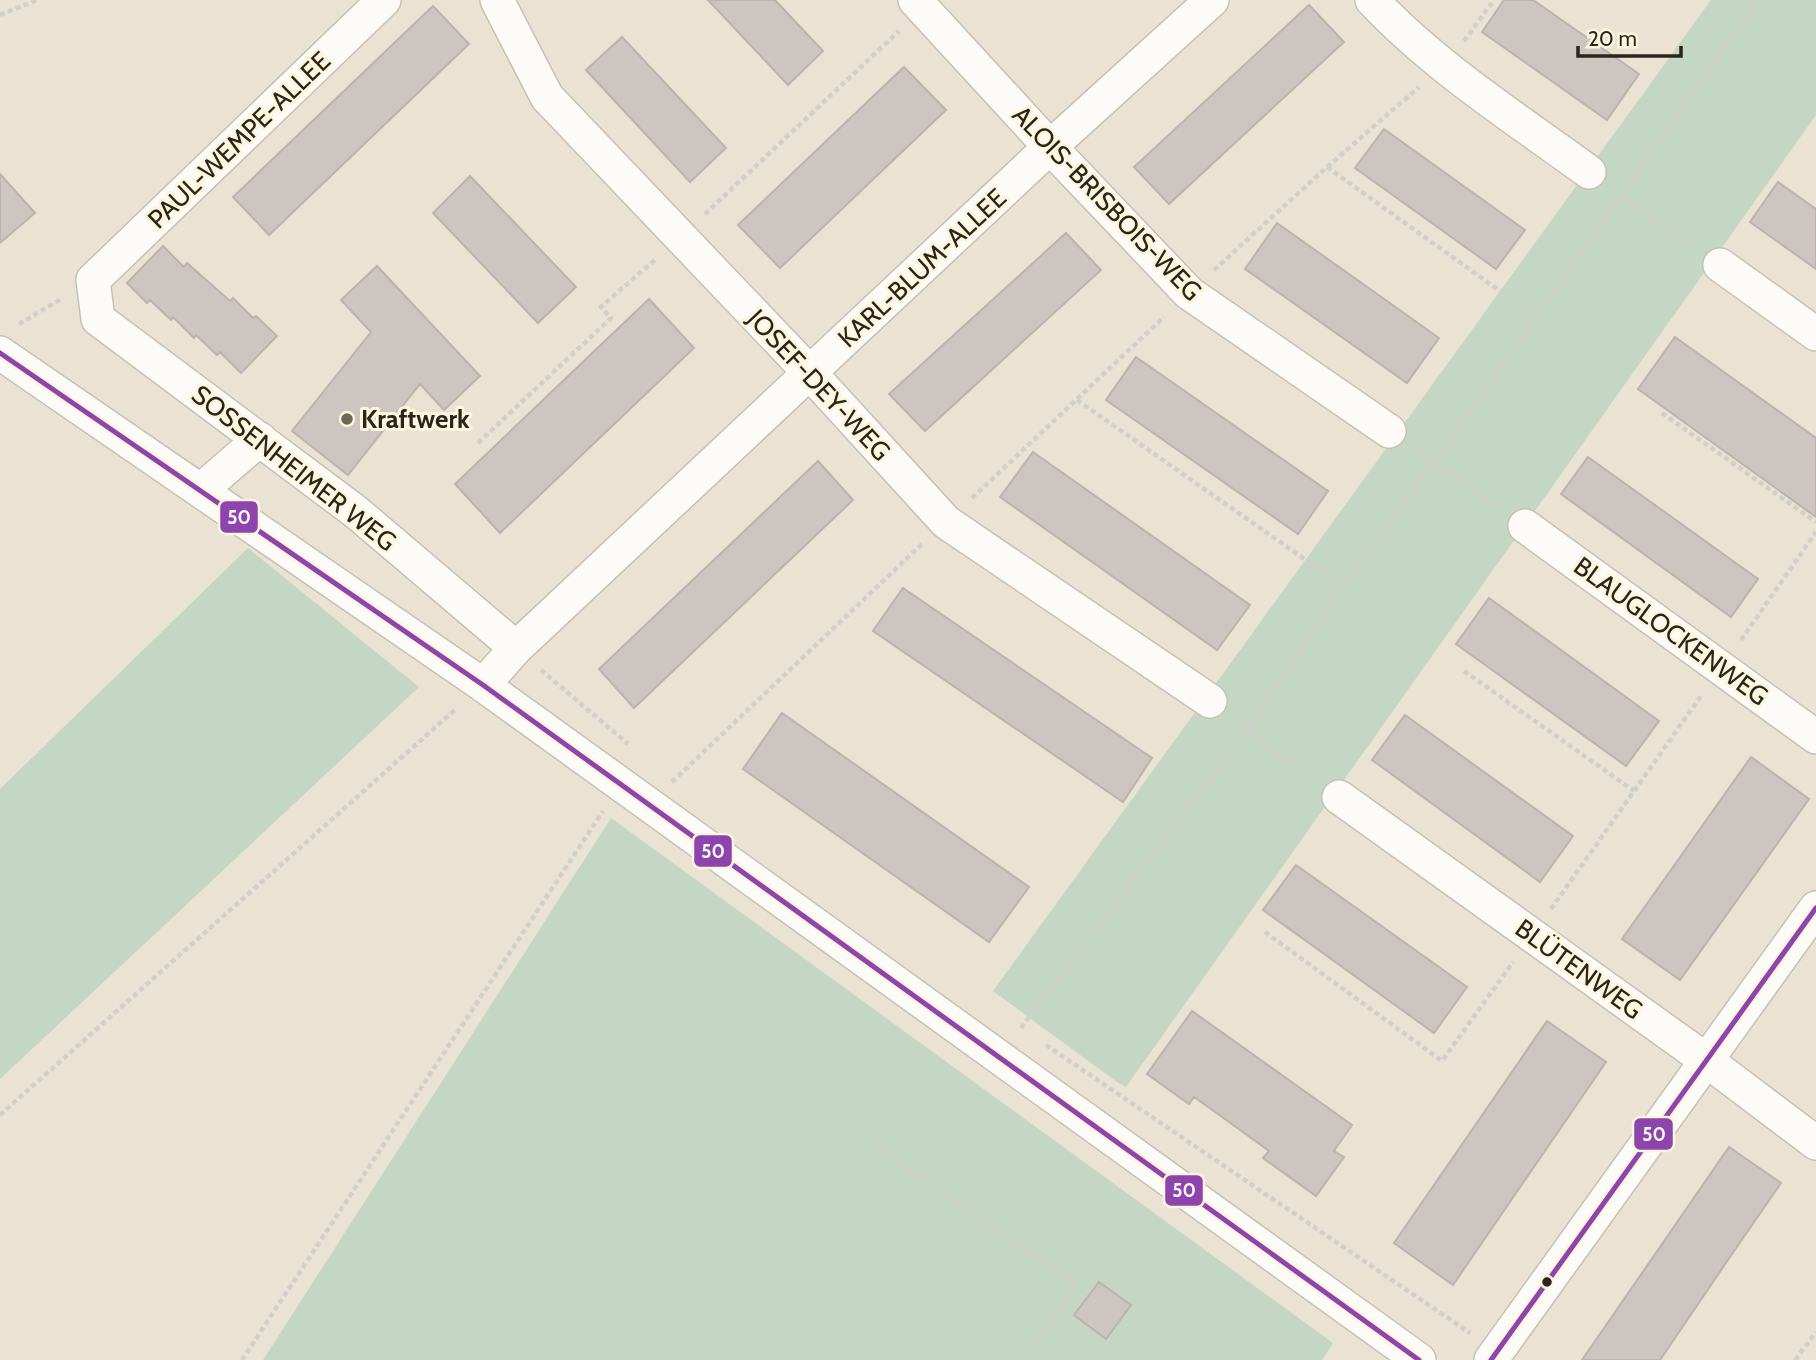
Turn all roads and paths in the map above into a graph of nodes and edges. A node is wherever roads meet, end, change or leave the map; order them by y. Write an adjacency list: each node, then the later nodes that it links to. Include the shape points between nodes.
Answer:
1 (37, 0): 9 (path)
2 (384, 0): 16 (street, PAUL-WEMPE-ALLEE)
3 (497, 0): 21 (street, JOSEF-DEY-WEG, via 547,97)
4 (915, 0): 11 (street, ALOIS-BRISBOIS-WEG)
5 (1212, 0): 11 (street, KARL-BLUM-ALLEE)
6 (1372, 0): 10 (street)
7 (1494, 0): 10 (path)
8 (1757, 0): 14 (path)
9 (0, 15)
10 (1445, 66): 12 (path); 13 (street)
11 (1050, 147): 17 (street, ALOIS-BRISBOIS-WEG); 21 (street, KARL-BLUM-ALLEE)
12 (1328, 167): 17 (path); 18 (path)
13 (1588, 172): 14 (path)
14 (1621, 198): 15 (path); 18 (path)
15 (1720, 265): 19 (street)
16 (93, 280): 20 (path); 25 (street, SOSSENHEIMER WEG, via 98,319)
17 (1189, 293): 22 (path); 24 (street, ALOIS-BRISBOIS-WEG)
18 (1536, 317): 26 (path)
19 (1816, 334)
20 (6, 340): 27 (street)
21 (810, 373): 28 (street, JOSEF-DEY-WEG); 33 (street, KARL-BLUM-ALLEE)
22 (1077, 400): 28 (path); 32 (path)
23 (1662, 413): 29 (path)
24 (1389, 431): 26 (path)
25 (260, 439): 27 (street); 33 (street, SOSSENHEIMER WEG, via 356,512)
26 (1434, 463): 30 (path); 32 (path)
27 (201, 490): 36 (street)
28 (946, 522): 37 (street, JOSEF-DEY-WEG); 44 (path)
29 (1816, 522)
30 (1525, 526): 34 (street, BLAUGLOCKENWEG)
31 (1816, 532): 34 (path)
32 (1343, 586): 38 (path)
33 (516, 648): 36 (street, KARL-BLUM-ALLEE); 40 (path)
34 (1721, 668): 39 (street, BLAUGLOCKENWEG); 43 (path)
35 (1464, 671): 43 (path)
36 (483, 685): 42 (street); 52 (path)
37 (1210, 701): 38 (path)
38 (1246, 732): 45 (path); 49 (path, via 1021,1028)
39 (1816, 737)
40 (631, 746)
41 (662, 773): 44 (path)
42 (619, 785): 44 (street); 57 (path)
43 (1634, 791): 48 (path)
44 (661, 794): 59 (street)
45 (1339, 797): 48 (street, BLÜTENWEG)
46 (1816, 908): 51 (street)
47 (1265, 932): 48 (path, via 1442,1061)
48 (1532, 935): 51 (street, BLÜTENWEG)
49 (1010, 1020)
50 (1044, 1044): 56 (path)
51 (1706, 1060): 53 (street, BLÜTENWEG); 56 (street)
52 (0, 1115)
53 (1816, 1143)
54 (874, 1146): 58 (path, via 1077,1284)
55 (1815, 1334): 60 (path)
56 (1494, 1356)
57 (242, 1360)
58 (1021, 1360)
59 (1419, 1360)
60 (1796, 1360)

